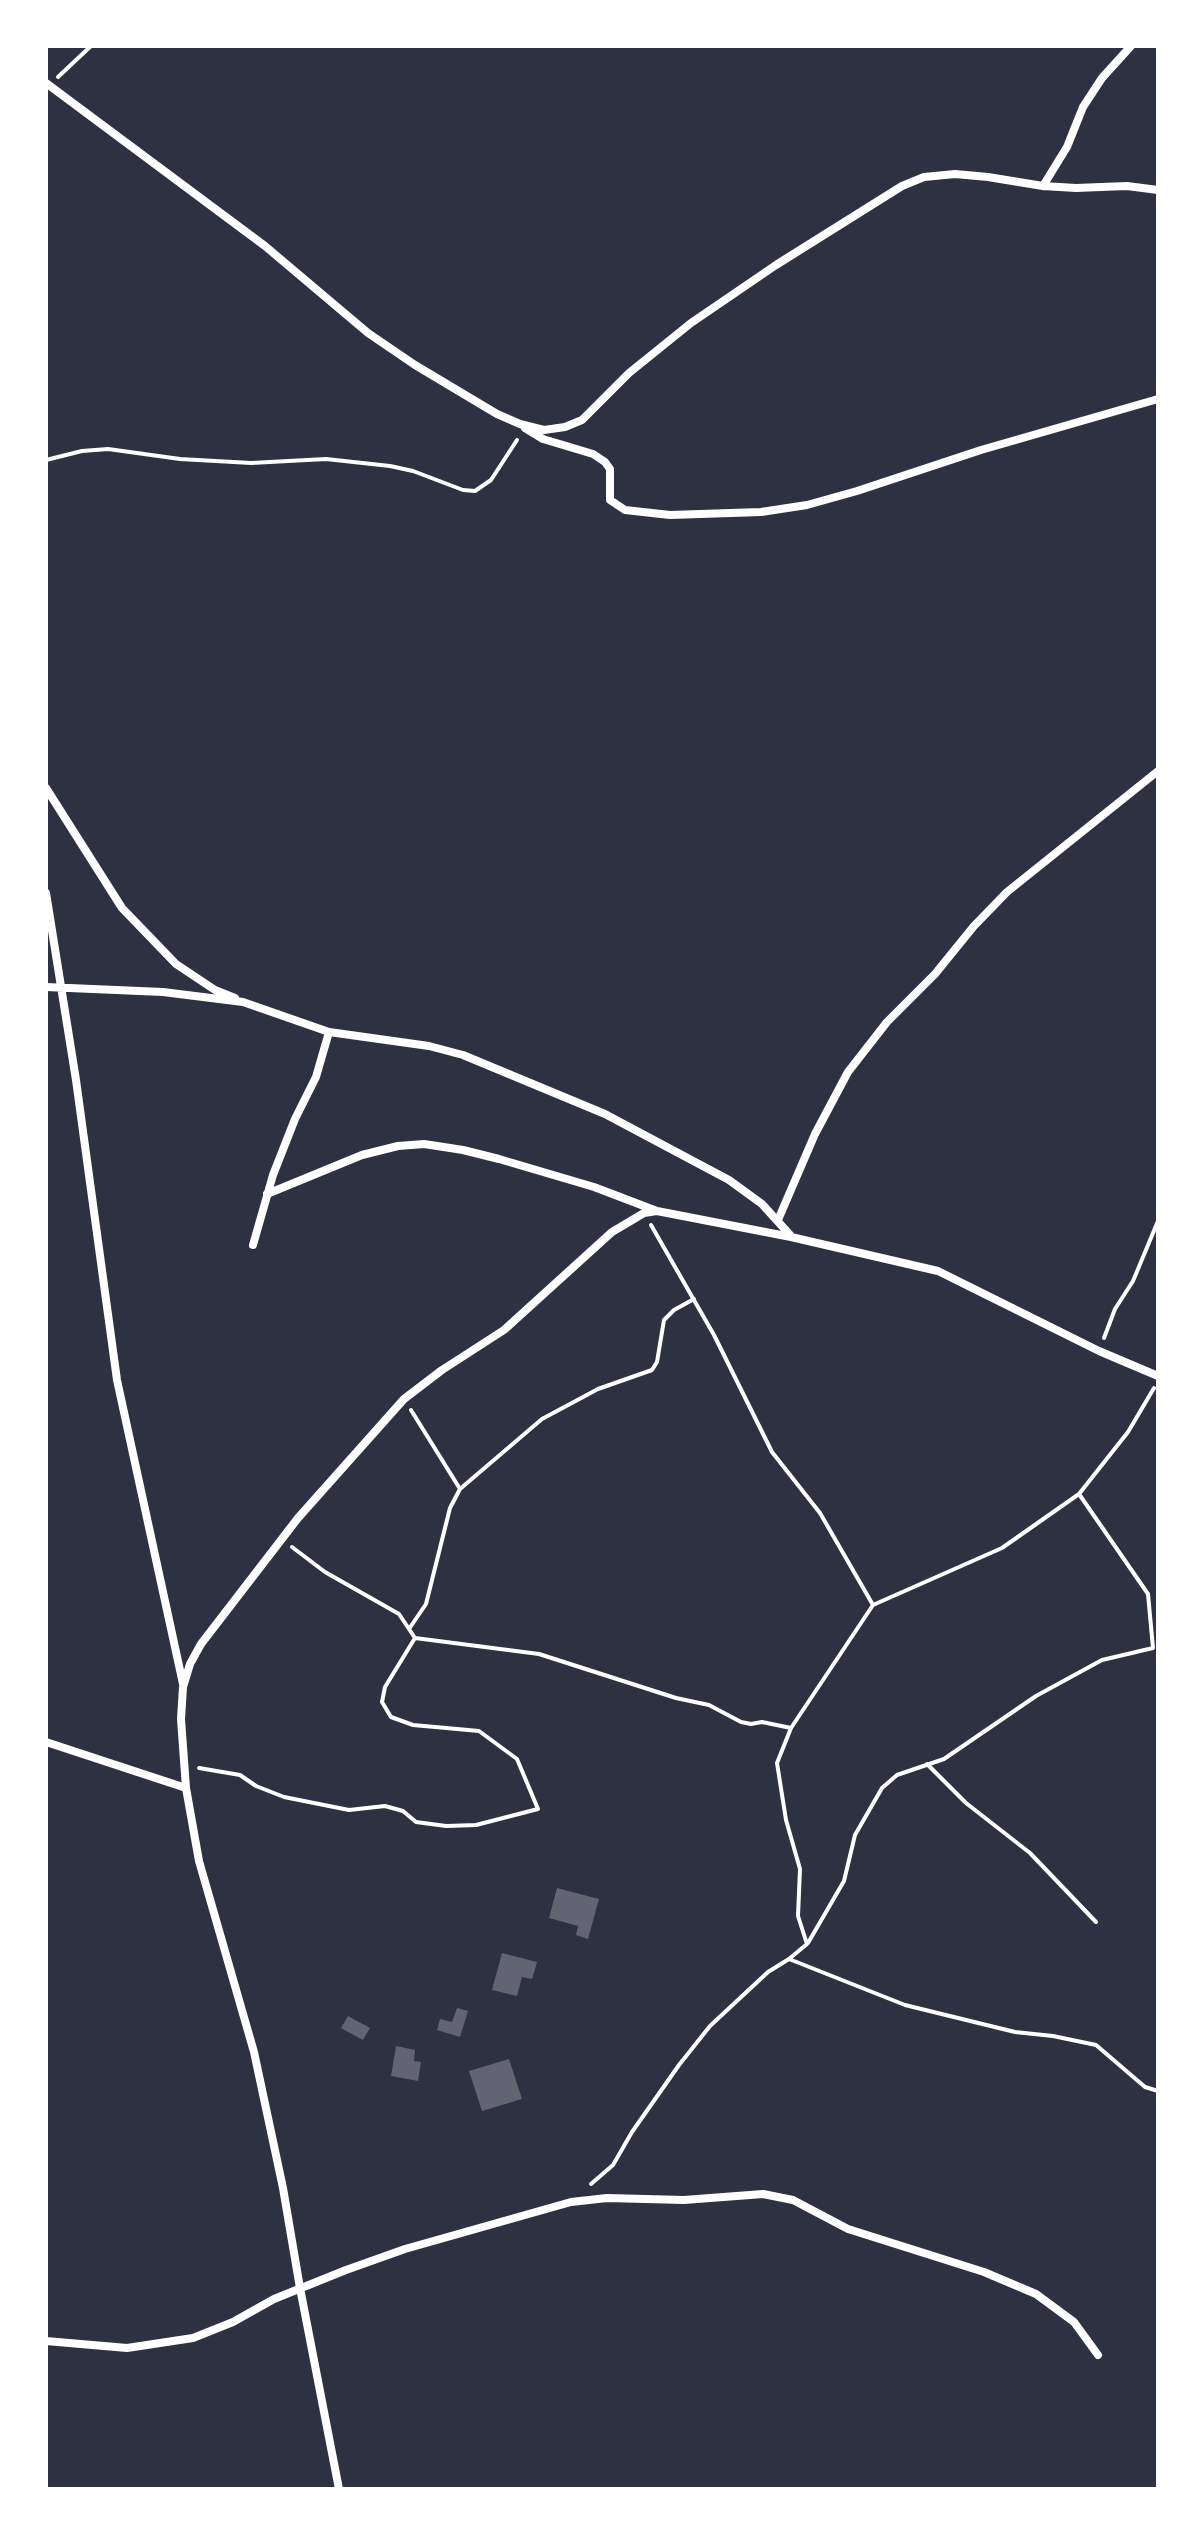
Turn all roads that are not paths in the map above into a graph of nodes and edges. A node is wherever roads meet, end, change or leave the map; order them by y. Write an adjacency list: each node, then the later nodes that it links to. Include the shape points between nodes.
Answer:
1 (1131, 46): 3 (street, via 1083,107)
2 (48, 84): 6 (street, via 265,246 368,333)
3 (1043, 186): 4 (street); 6 (street, via 955,174 902,186 691,323 582,420 544,430)
4 (1158, 190)
5 (1158, 399): 6 (street, via 857,491 761,512 670,515 625,510 610,500 610,469 605,462)
6 (522, 426)
7 (1158, 771): 16 (street, via 1007,892 887,1022 848,1072)
8 (46, 788): 12 (street, via 122,908 176,964)
9 (46, 893): 11 (street)
10 (46, 987): 11 (street)
11 (61, 987): 12 (street); 20 (street, via 117,1380)
12 (243, 1002): 13 (street)
13 (329, 1032): 14 (street); 16 (street, via 429,1046 501,1070 605,1114 729,1180)
14 (267, 1194): 15 (street, via 362,1155 424,1144 499,1159); 18 (street)
15 (657, 1211): 17 (street); 20 (street, via 612,1232 504,1330 404,1399 344,1464 201,1644)
16 (778, 1220): 17 (street)
17 (791, 1237): 19 (street, via 938,1271)
18 (253, 1245)
19 (1158, 1378)
20 (183, 1687): 22 (street)
21 (46, 1742): 22 (street)
22 (186, 1788): 23 (street, via 199,1861 254,2052)
23 (300, 2288): 24 (street, via 233,2322 172,2343 127,2348); 25 (street, via 405,2249 571,2202 763,2194 793,2200 848,2229 1036,2294 1074,2322); 26 (street)
24 (46, 2341)
25 (1098, 2355)
26 (339, 2489)

